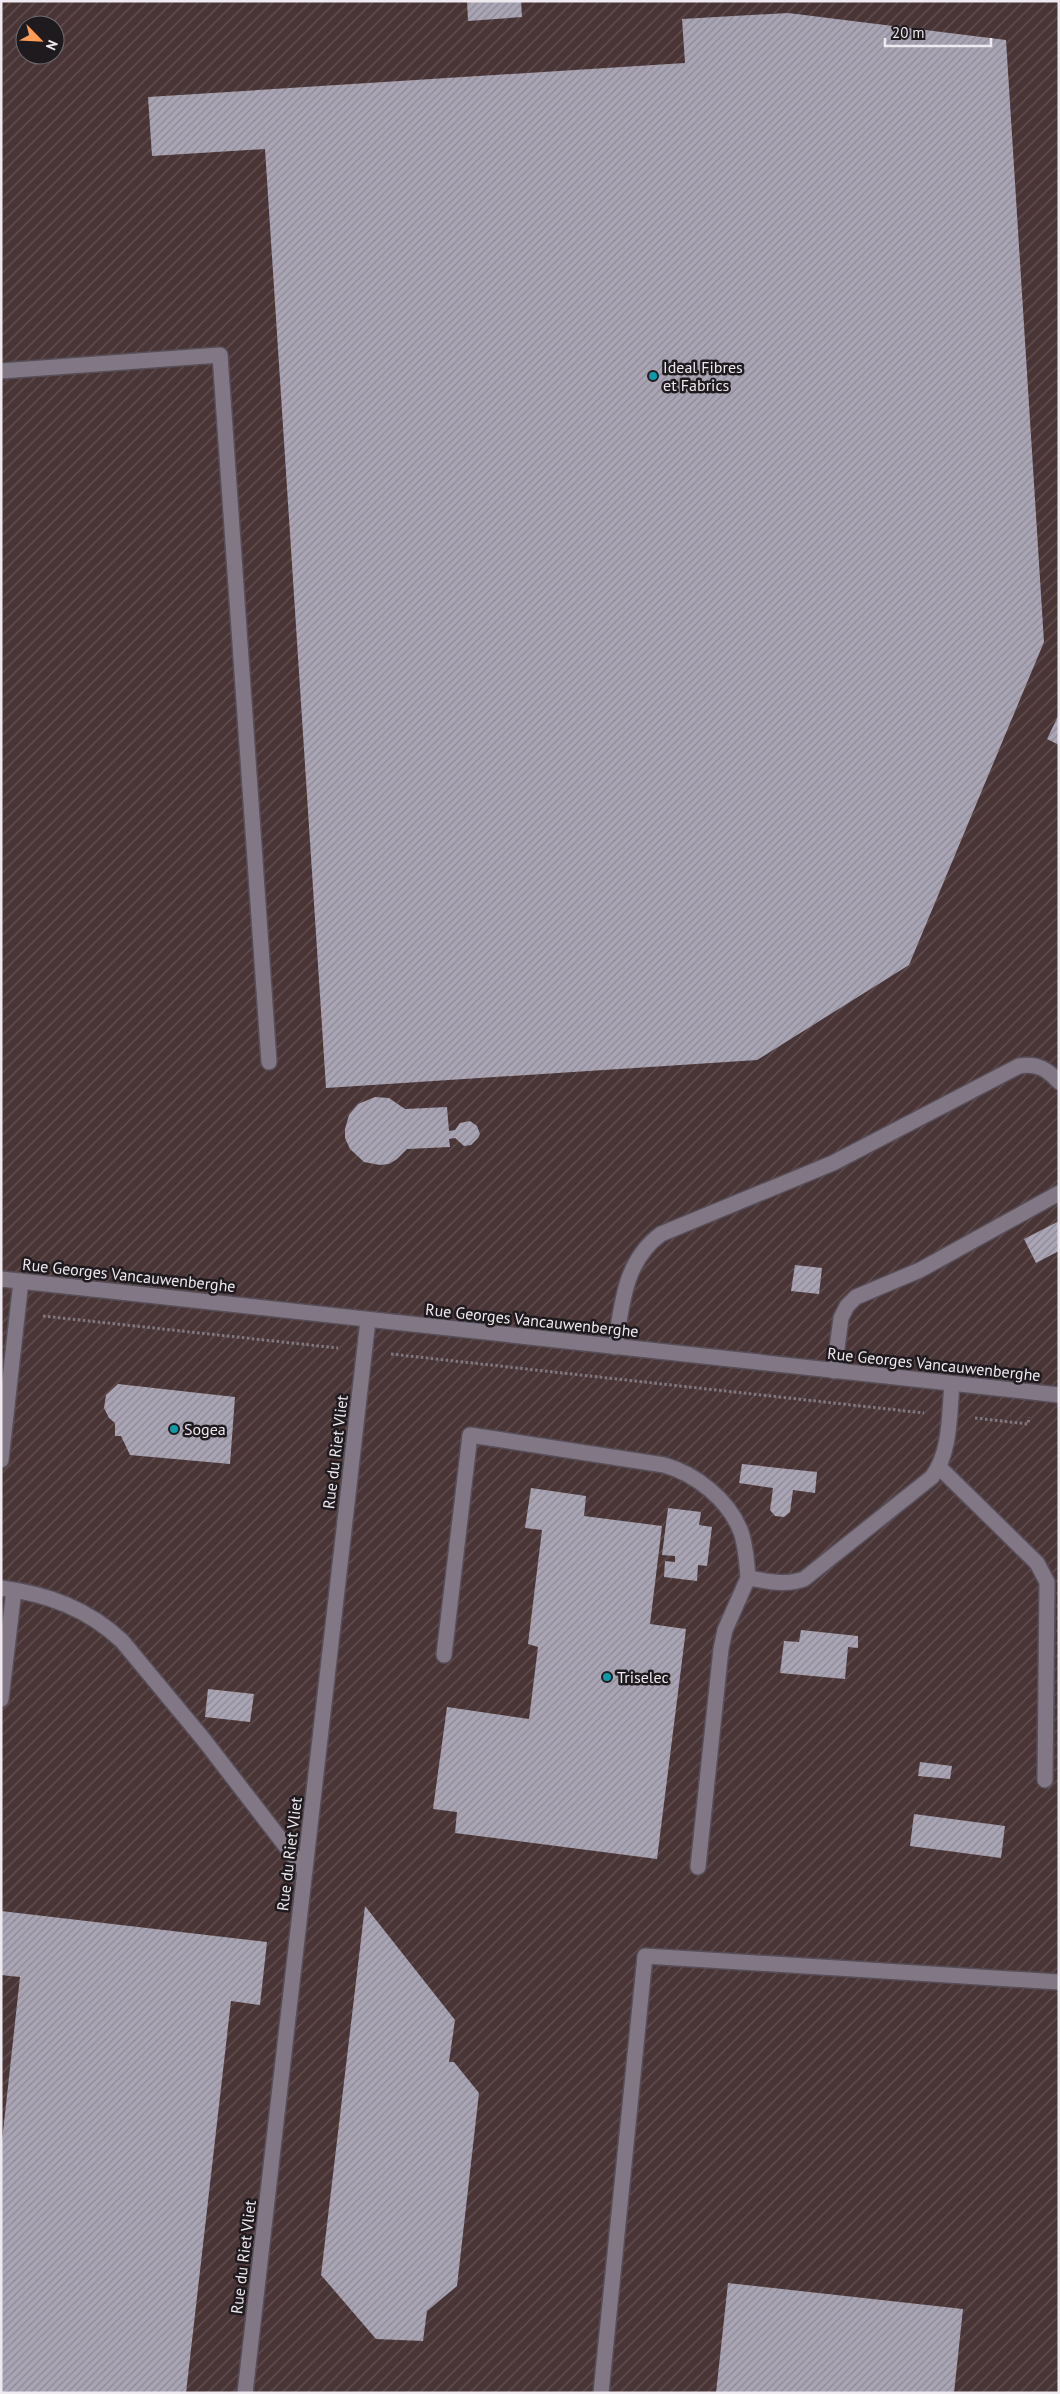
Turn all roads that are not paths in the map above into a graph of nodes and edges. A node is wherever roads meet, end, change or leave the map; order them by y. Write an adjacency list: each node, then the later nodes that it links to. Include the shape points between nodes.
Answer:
1 (1, 371): 2 (street, via 220,355)
2 (269, 1062)
3 (1059, 1082): 8 (street, via 1052,1074 1032,1064 1019,1066 833,1162 661,1234 643,1251 628,1276)
4 (1059, 1193): 9 (street, via 920,1270 856,1297 842,1318)
5 (1, 1279): 6 (street, Rue Georges Vancauwenberghe)
6 (21, 1281): 7 (street, Rue Georges Vancauwenberghe); 12 (street)
7 (368, 1320): 8 (street, Rue Georges Vancauwenberghe); 20 (street, Rue du Riet Vliet)
8 (615, 1347): 9 (street, Rue Georges Vancauwenberghe)
9 (834, 1371): 10 (street, Rue Georges Vancauwenberghe)
10 (952, 1384): 11 (street, Rue Georges Vancauwenberghe); 13 (street, via 945,1453)
11 (1059, 1395)
12 (1, 1460)
13 (940, 1467): 14 (street, via 920,1488 804,1579 783,1584); 18 (street, via 1037,1563 1047,1582)
14 (748, 1578): 16 (street, via 741,1532 732,1516 708,1489 680,1469 470,1435); 19 (street, via 725,1630)
15 (8, 1589): 17 (street); 20 (street, via 37,1594 73,1607 122,1641 204,1740)
16 (444, 1654)
17 (1, 1699)
18 (1045, 1780)
19 (698, 1867)
20 (305, 1871): 22 (street, Rue du Riet Vliet)
21 (1059, 1982): 23 (street, via 645,1956)
22 (245, 2393)
23 (601, 2393)

